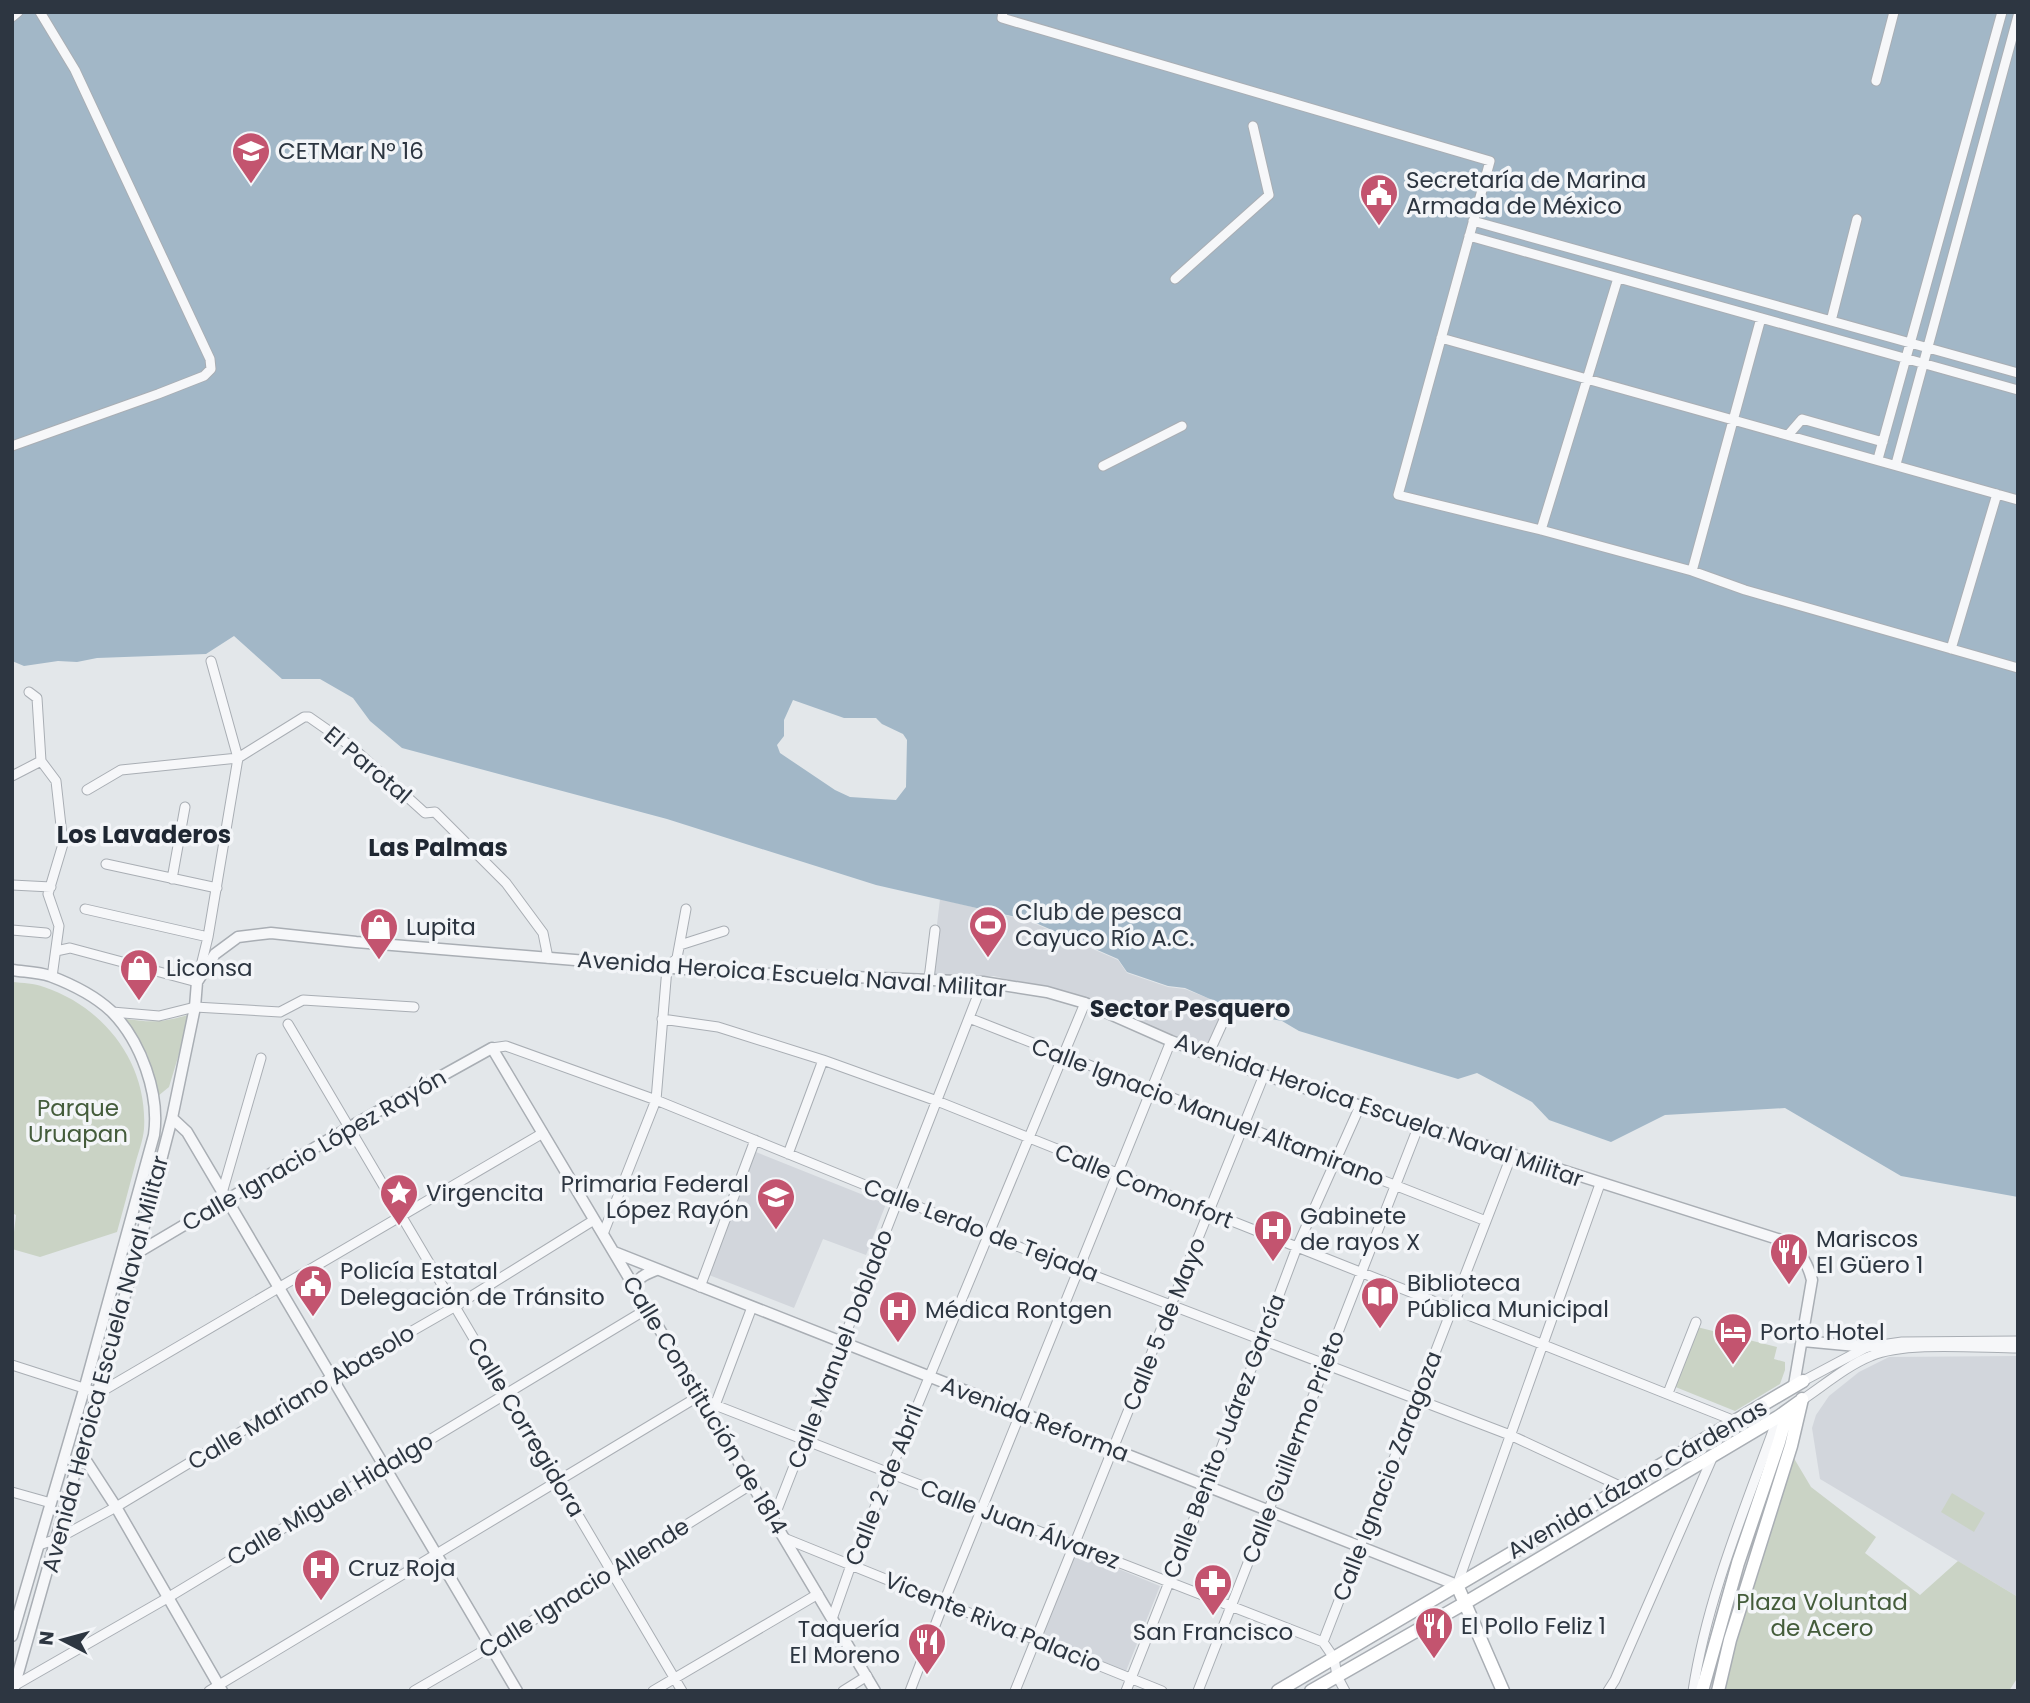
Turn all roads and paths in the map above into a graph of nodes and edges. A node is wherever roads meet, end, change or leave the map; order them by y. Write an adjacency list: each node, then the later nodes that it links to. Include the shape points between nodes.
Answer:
1 (18, 12): 7 (street)
2 (40, 12): 29 (street, via 75,70 212,369 169,390)
3 (1003, 12): 11 (street, via 1002,18 1490,161)
4 (1894, 12): 8 (street)
5 (2002, 12): 18 (street)
6 (2018, 16): 19 (street)
7 (12, 17)
8 (1876, 81)
9 (1253, 126): 14 (street, via 1269,195)
10 (1857, 219): 16 (street)
11 (1473, 221): 12 (street); 16 (street)
12 (1469, 236): 13 (street); 17 (street)
13 (1618, 278): 15 (street); 23 (street)
14 (1175, 279)
15 (1761, 318): 20 (street); 25 (street)
16 (1831, 321): 18 (street)
17 (1441, 338): 23 (street); 35 (street, via 1398,495)
18 (1911, 343): 19 (street); 20 (street)
19 (1929, 348): 21 (street); 22 (street)
20 (1907, 359): 21 (street); 28 (street)
21 (1925, 364): 24 (street); 31 (street)
22 (2018, 373)
23 (1587, 378): 25 (street); 35 (street)
24 (2018, 390)
25 (1735, 419): 27 (street); 36 (street)
26 (1182, 426): 32 (street)
27 (1788, 434): 28 (street, via 1802,419); 30 (street)
28 (1883, 442): 30 (street)
29 (12, 446)
30 (1878, 459): 31 (street)
31 (1896, 464): 33 (street)
32 (1103, 466)
33 (1997, 494): 34 (street); 37 (street)
34 (2018, 500)
35 (1541, 530): 36 (street)
36 (1692, 571): 37 (street)
37 (1951, 649): 39 (street)
38 (211, 661): 41 (street)
39 (2018, 668)
40 (29, 692): 42 (street, via 37,698)
41 (238, 758): 44 (street, El Parotal, via 121,770); 50 (street); 60 (street, El Parotal, via 309,717 352,747 425,813 435,812 482,858 544,933)
42 (41, 761): 43 (street); 49 (street, via 56,781 63,844)
43 (12, 776)
44 (87, 790)
45 (185, 807): 47 (street)
46 (106, 864): 47 (street)
47 (172, 879): 50 (street)
48 (12, 885): 49 (street)
49 (51, 887): 59 (street, via 48,894 59,926)
50 (216, 888): 57 (street)
51 (85, 909): 57 (street)
52 (686, 909): 58 (street)
53 (12, 930): 56 (street)
54 (935, 930): 64 (street)
55 (724, 931): 58 (street)
56 (46, 933)
57 (208, 937): 65 (street)
58 (680, 945): 61 (street, via 677,958)
59 (56, 951): 63 (street); 65 (street, via 70,948)
60 (548, 958): 61 (street, Avenida Heroica Escuela Naval Militar); 65 (street, Avenida Heroica Escuela Naval Militar, via 271,933 238,937 215,954)
61 (667, 968): 64 (street, Avenida Heroica Escuela Naval Militar); 73 (street)
62 (12, 970): 63 (street)
63 (52, 977): 71 (street)
64 (929, 979): 66 (street, Avenida Heroica Escuela Naval Militar)
65 (197, 982): 68 (street, Avenida Heroica Escuela Naval Militar)
66 (983, 982): 67 (street, Avenida Heroica Escuela Naval Militar); 72 (street, Calle Manuel Doblado)
67 (1085, 1003): 75 (street, Avenida Heroica Escuela Naval Militar); 77 (street, Calle 2 de Abril)
68 (195, 1007): 69 (street, via 280,1012 303,1000); 71 (street, via 159,1016); 87 (street, Avenida Heroica Escuela Naval Militar)
69 (414, 1007)
70 (1228, 1011): 78 (street)
71 (112, 1012): 86 (street, via 145,1065)
72 (969, 1018): 77 (street, Calle Ignacio Manuel Altamirano); 84 (street, Calle Manuel Doblado)
73 (662, 1019): 80 (street, Calle Comonfort, via 718,1027); 83 (street)
74 (288, 1024): 90 (street, Calle Corregidora)
75 (1171, 1041): 78 (street, Avenida Heroica Escuela Naval Militar); 82 (street)
76 (492, 1048): 83 (street, Calle Lerdo de Tejada, via 506,1046); 90 (street, Calle Ignacio López Rayón); 91 (street, Calle Constitución de 1814)
77 (1063, 1055): 82 (street, Calle Ignacio Manuel Altamirano); 92 (street, Calle 2 de Abril)
78 (1208, 1055): 81 (street, Avenida Heroica Escuela Naval Militar)
79 (261, 1058): 100 (street)
80 (823, 1060): 84 (street, Calle Comonfort); 94 (street)
81 (1265, 1074): 85 (street, Avenida Heroica Escuela Naval Militar); 89 (street, Calle 5 de Mayo)
82 (1151, 1089): 89 (street, Calle Ignacio Manuel Altamirano); 97 (street)
83 (656, 1100): 93 (street, Calle Lerdo de Tejada); 106 (street)
84 (937, 1101): 92 (street, Calle Comonfort); 101 (street, Calle Manuel Doblado)
85 (1360, 1106): 88 (street, Avenida Heroica Escuela Naval Militar); 96 (street, Calle Benito Juárez García)
86 (157, 1115): 87 (street); 135 (street, Avenida Heroica Escuela Naval Militar)
87 (172, 1118): 100 (street, via 187,1132); 109 (street, Avenida Heroica Escuela Naval Militar)
88 (1419, 1125): 95 (street, Avenida Heroica Escuela Naval Militar); 99 (street, Calle Guillermo Prieto)
89 (1244, 1126): 96 (street, Calle Ignacio Manuel Altamirano); 102 (street, Calle 5 de Mayo)
90 (348, 1128): 100 (street, Calle Ignacio López Rayón); 103 (street, Calle Corregidora)
91 (542, 1133): 103 (street); 104 (street, Calle Constitución de 1814)
92 (1028, 1139): 97 (street, Calle Comonfort); 107 (street, Calle 2 de Abril)
93 (755, 1140): 94 (street, Calle Lerdo de Tejada); 115 (street)
94 (788, 1154): 101 (street, Calle Lerdo de Tejada)
95 (1512, 1154): 98 (street, Avenida Heroica Escuela Naval Militar); 105 (street, Calle Ignacio Zaragoza)
96 (1337, 1162): 99 (street, Calle Ignacio Manuel Altamirano); 108 (street, Calle Benito Juárez García)
97 (1117, 1173): 102 (street, Calle Comonfort); 111 (street)
98 (1600, 1184): 124 (street, Avenida Heroica Escuela Naval Militar, via 1770,1236 1798,1250 1812,1280); 127 (street)
99 (1395, 1185): 105 (street, Calle Ignacio Manuel Altamirano); 113 (street, Calle Guillermo Prieto)
100 (224, 1197): 109 (street, Calle Ignacio López Rayón); 114 (street)
101 (899, 1198): 107 (street, Calle Lerdo de Tejada); 126 (street, Calle Manuel Doblado)
102 (1209, 1212): 108 (street, Calle Comonfort); 117 (street, Calle 5 de Mayo)
103 (402, 1217): 114 (street); 118 (street, Calle Corregidora)
104 (594, 1220): 106 (street, Calle Constitución de 1814); 118 (street, Calle Mariano Abasolo)
105 (1486, 1221): 120 (street, Calle Ignacio Zaragoza)
106 (603, 1234): 110 (street, Calle Constitución de 1814)
107 (988, 1235): 111 (street, Calle Lerdo de Tejada); 133 (street, Calle 2 de Abril)
108 (1297, 1247): 113 (street, Calle Comonfort); 123 (street, Calle Benito Juárez García)
109 (137, 1252): 136 (street, Avenida Heroica Escuela Naval Militar)
110 (614, 1252): 112 (street, Avenida Reforma); 116 (street, Calle Constitución de 1814)
111 (1079, 1268): 117 (street, Calle Lerdo de Tejada); 143 (street)
112 (656, 1270): 115 (street, Avenida Reforma); 116 (street, via 637,1282)
113 (1361, 1272): 120 (street, Calle Comonfort); 131 (street, Calle Guillermo Prieto)
114 (280, 1287): 132 (street); 136 (street)
115 (700, 1287): 119 (street, Avenida Reforma)
116 (640, 1297): 121 (street, Calle Constitución de 1814)
117 (1172, 1304): 123 (street, Calle Lerdo de Tejada); 148 (street, Calle 5 de Mayo)
118 (454, 1307): 132 (street, Calle Mariano Abasolo); 138 (street, Calle Corregidora)
119 (752, 1307): 126 (street, Avenida Reforma); 142 (street)
120 (1452, 1308): 127 (street, Calle Comonfort); 140 (street, Calle Ignacio Zaragoza)
121 (647, 1309): 138 (street, Calle Miguel Hidalgo); 139 (street, Calle Constitución de 1814)
122 (1696, 1322): 137 (street)
123 (1262, 1339): 131 (street, Calle Lerdo de Tejada); 156 (street, Calle Benito Juárez García)
124 (1803, 1341): 128 (street); 134 (street, Avenida Heroica Escuela Naval Militar)
125 (2018, 1341): 128 (street, Avenida Lázaro Cárdenas, via 1902,1342)
126 (842, 1343): 133 (street, Avenida Reforma); 147 (street, Calle Manuel Doblado)
127 (1543, 1345): 137 (street, Calle Comonfort); 146 (street)
128 (1867, 1347): 134 (street, Avenida Lázaro Cárdenas)
129 (2018, 1348): 141 (street, Avenida Lázaro Cárdenas, via 1887,1351 1870,1356)
130 (12, 1365): 135 (street)
131 (1325, 1365): 140 (street, Calle Lerdo de Tejada); 163 (street, Calle Guillermo Prieto)
132 (332, 1377): 151 (street); 161 (street, Calle Mariano Abasolo)
133 (929, 1377): 143 (street, Avenida Reforma); 152 (street, Calle 2 de Abril)
134 (1799, 1379): 141 (main road); 144 (main road); 145 (main road, Avenida Lázaro Cárdenas)
135 (84, 1390): 136 (street); 160 (street, Avenida Heroica Escuela Naval Militar)
136 (99, 1393): 149 (street, Avenida Heroica Escuela Naval Militar)
137 (1668, 1393): 145 (street, Calle Comonfort)
138 (507, 1394): 151 (street, Calle Miguel Hidalgo); 154 (street, Calle Corregidora)
139 (699, 1396): 142 (street, Calle Constitución de 1814); 154 (street)
140 (1417, 1399): 146 (street, Calle Lerdo de Tejada); 169 (street, Calle Ignacio Zaragoza)
141 (1802, 1400): 144 (main road, Avenida Lázaro Cárdenas); 210 (main road)
142 (713, 1411): 147 (street, Calle Juan Álvarez); 155 (street, Calle Constitución de 1814)
143 (1020, 1413): 148 (street, Avenida Reforma); 162 (street)
144 (1783, 1413): 150 (main road, Avenida Lázaro Cárdenas); 208 (street, via 1727,1561); 209 (main road, via 1779,1442)
145 (1735, 1421): 153 (main road, Avenida Lázaro Cárdenas)
146 (1510, 1435): 157 (street, Calle Lerdo de Tejada); 174 (street)
147 (804, 1440): 152 (street, Calle Juan Álvarez); 164 (street, Calle Manuel Doblado)
148 (1113, 1449): 156 (street, Avenida Reforma); 168 (street, Calle 5 de Mayo)
149 (81, 1454): 161 (street); 166 (street, Avenida Heroica Escuela Naval Militar)
150 (1714, 1455): 159 (main road, Avenida Lázaro Cárdenas); 207 (street)
151 (384, 1466): 170 (street); 176 (street, Calle Miguel Hidalgo)
152 (889, 1473): 162 (street, Calle Juan Álvarez); 171 (street, Calle 2 de Abril)
153 (1637, 1479): 157 (main road, Avenida Lázaro Cárdenas); 159 (main road)
154 (558, 1483): 170 (street); 172 (street, Calle Corregidora)
155 (752, 1484): 164 (street, Calle Constitución de 1814); 172 (street, Calle Ignacio Allende)
156 (1207, 1486): 163 (street, Avenida Reforma); 173 (street, Calle Benito Juárez García)
157 (1622, 1487): 174 (main road, Avenida Lázaro Cárdenas)
158 (12, 1492): 160 (street)
159 (1646, 1493): 178 (main road, Avenida Lázaro Cárdenas)
160 (51, 1503): 167 (street, Avenida Heroica Escuela Naval Militar)
161 (116, 1507): 166 (street, Calle Mariano Abasolo); 176 (street)
162 (981, 1509): 168 (street, Calle Juan Álvarez); 177 (street)
163 (1268, 1511): 169 (street, Avenida Reforma); 179 (street, Calle Guillermo Prieto)
164 (773, 1520): 165 (street, Calle Constitución de 1814)
165 (784, 1538): 171 (street, Vicente Riva Palacio); 175 (street, Calle Constitución de 1814)
166 (57, 1539): 167 (street, Calle Mariano Abasolo); 190 (street, Avenida Heroica Escuela Naval Militar)
167 (39, 1545): 181 (street, Avenida Heroica Escuela Naval Militar)
168 (1074, 1545): 173 (street, Calle Juan Álvarez); 182 (street, Calle 5 de Mayo)
169 (1360, 1546): 174 (street, Avenida Reforma); 183 (street, Calle Ignacio Zaragoza)
170 (437, 1555): 184 (street); 191 (street)
171 (851, 1565): 177 (street, Vicente Riva Palacio); 180 (street, Calle 2 de Abril)
172 (611, 1572): 184 (street, Calle Ignacio Allende); 188 (street, Calle Corregidora)
173 (1168, 1582): 179 (street, Calle Juan Álvarez); 189 (street, Calle Benito Juárez García)
174 (1457, 1585): 178 (main road); 185 (main road, Avenida Lázaro Cárdenas)
175 (817, 1594): 180 (street, Calle Constitución de 1814); 188 (street)
176 (169, 1597): 190 (street, Calle Miguel Hidalgo); 191 (street)
177 (944, 1602): 182 (street, Vicente Riva Palacio); 198 (street)
178 (1465, 1603): 187 (main road, Avenida Lázaro Cárdenas); 206 (main road)
179 (1231, 1606): 183 (street, Calle Juan Álvarez); 202 (street, Calle Guillermo Prieto)
180 (832, 1619): 186 (street, Calle Constitución de 1814)
181 (12, 1636)
182 (1036, 1640): 189 (street, Vicente Riva Palacio); 199 (street, Calle 5 de Mayo)
183 (1322, 1642): 185 (street)
184 (491, 1647): 192 (street, Calle Ignacio Allende); 193 (street)
185 (1334, 1658): 187 (street); 203 (main road, Avenida Lázaro Cárdenas)
186 (867, 1676): 196 (street); 197 (street, Calle Constitución de 1814)
187 (1337, 1676): 204 (main road, Avenida Lázaro Cárdenas); 205 (street)
188 (674, 1678): 194 (street); 195 (street, Calle Corregidora)
189 (1131, 1678): 200 (street, Calle Benito Juárez García); 201 (street, Vicente Riva Palacio)
190 (13, 1689)
191 (216, 1689)
192 (414, 1691)
193 (517, 1691)
194 (653, 1691)
195 (682, 1691)
196 (843, 1691)
197 (875, 1691)
198 (910, 1691)
199 (1015, 1691)
200 (1126, 1691)
201 (1163, 1691)
202 (1198, 1691)
203 (1278, 1691)
204 (1311, 1691)
205 (1345, 1691)
206 (1503, 1691)
207 (1608, 1691)
208 (1693, 1691)
209 (1702, 1691)
210 (1718, 1691)

